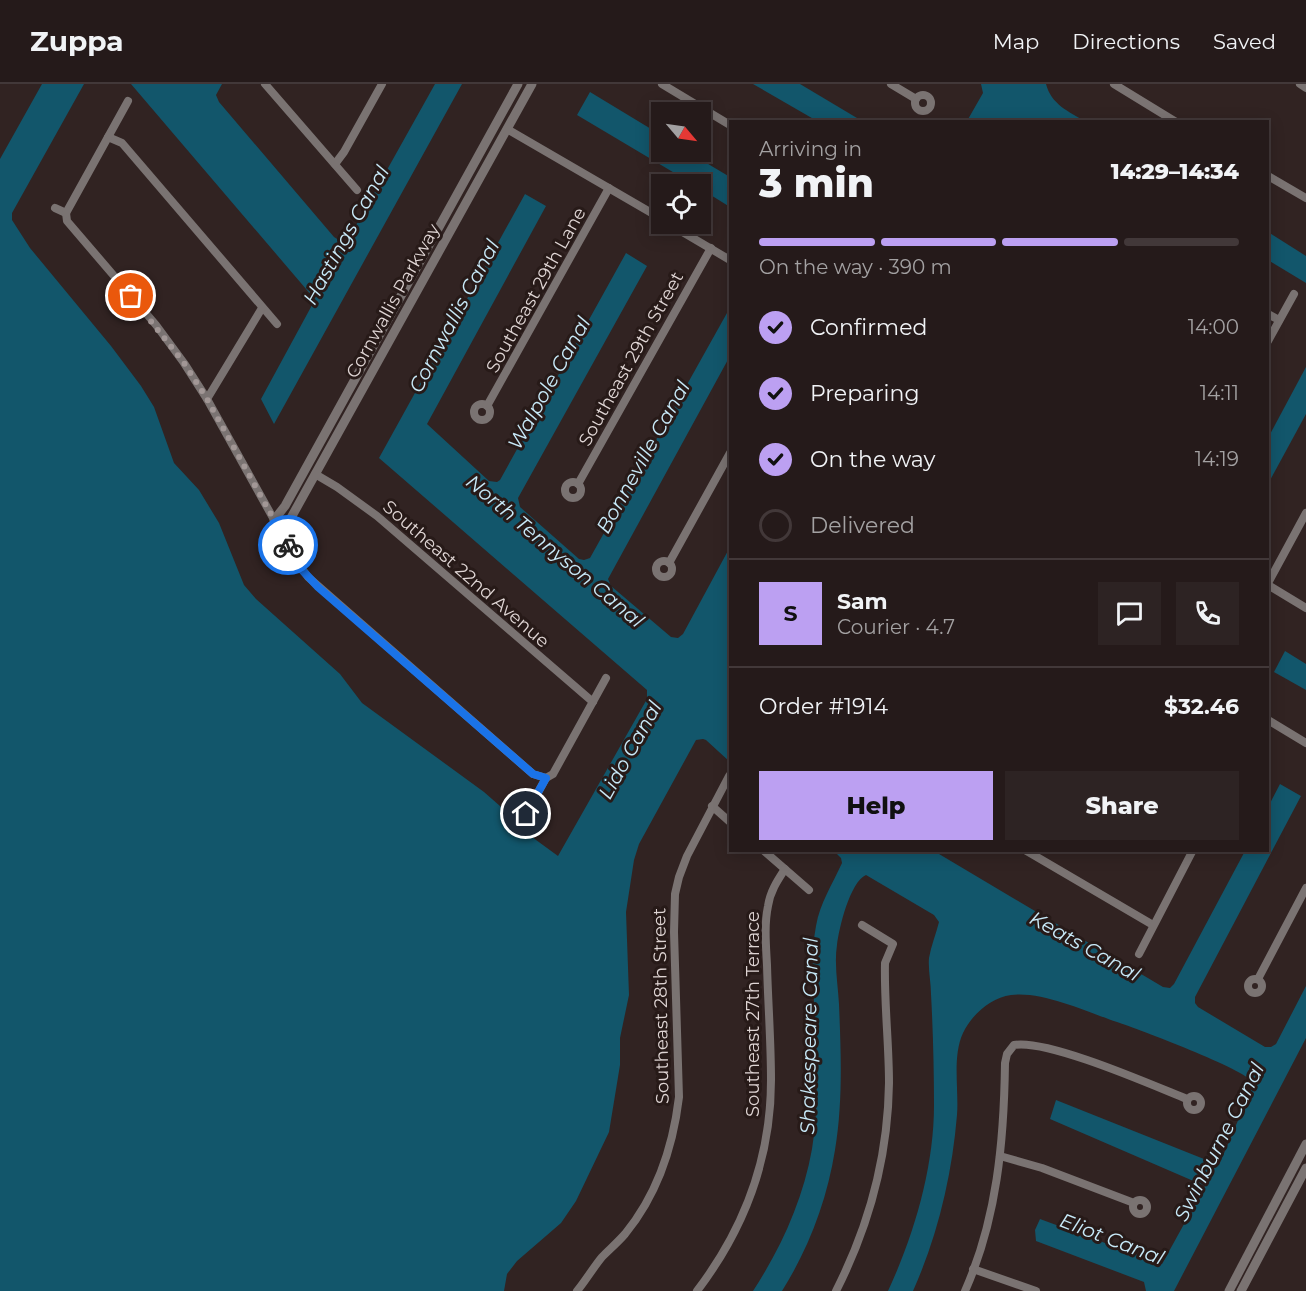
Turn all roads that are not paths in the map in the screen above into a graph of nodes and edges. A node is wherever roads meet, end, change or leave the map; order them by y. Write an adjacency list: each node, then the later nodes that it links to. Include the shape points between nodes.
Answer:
1 (382, 84): 17 (street)
2 (518, 84): 13 (street, Cornwallis Parkway)
3 (532, 84): 15 (street, Cornwallis Parkway)
4 (662, 84): 14 (street)
5 (891, 84): 10 (street)
6 (1113, 84): 12 (street)
7 (1300, 84): 9 (street)
8 (270, 86): 17 (street)
9 (1306, 88)
10 (916, 99)
11 (128, 101): 16 (street)
12 (1173, 120)
13 (497, 123): 15 (street); 28 (street, Cornwallis Parkway)
14 (729, 124)
15 (507, 129): 19 (street); 29 (street, Cornwallis Parkway)
16 (108, 137): 23 (street); 31 (street, via 122,143)
17 (335, 164): 20 (street)
18 (1269, 177): 21 (street)
19 (609, 188): 24 (street); 37 (street, Southeast 29th Lane)
20 (357, 190)
21 (1306, 198)
22 (55, 208): 23 (street)
23 (66, 213): 36 (street, via 67,221 173,346)
24 (651, 213)
25 (686, 234): 26 (street)
26 (711, 248): 27 (street); 40 (street, Southeast 29th Street)
27 (729, 259)
28 (408, 282): 29 (street); 42 (street, Cornwallis Parkway)
29 (419, 288): 39 (street, Cornwallis Parkway)
30 (1294, 294): 33 (street)
31 (262, 308): 34 (street); 36 (street)
32 (1269, 315): 33 (street)
33 (1279, 320): 35 (street)
34 (277, 324)
35 (1269, 339)
36 (207, 399): 42 (street)
37 (487, 406)
38 (729, 455): 44 (street)
39 (315, 474): 43 (street, Cornwallis Parkway); 49 (street, Southeast 22nd Avenue, via 377,516)
40 (578, 484)
41 (1306, 513): 45 (street)
42 (274, 520): 43 (street)
43 (282, 534): 53 (street, via 298,563 318,587 533,774)
44 (669, 563)
45 (1269, 582)
46 (1269, 585): 47 (street)
47 (1306, 608)
48 (606, 678): 49 (street)
49 (593, 702): 53 (street, via 553,774)
50 (1269, 721): 51 (street)
51 (1306, 743)
52 (729, 776): 54 (street, Southeast 28th Street)
53 (546, 778): 55 (street)
54 (712, 806): 56 (street); 75 (street, Southeast 28th Street, via 687,856 675,894 679,1098 668,1153 634,1222)
55 (526, 814)
56 (729, 821)
57 (766, 852): 60 (street)
58 (1028, 852): 64 (street)
59 (1192, 852): 64 (street)
60 (785, 869): 62 (street); 76 (street, Southeast 27th Terrace, via 774,886 766,918 771,1079 765,1143 751,1197 738,1227)
61 (1306, 888): 66 (street)
62 (809, 890)
63 (862, 924): 77 (street, via 893,944 885,963 888,1104 872,1203)
64 (1153, 925): 65 (street)
65 (1139, 954)
66 (1257, 979)
67 (1187, 1099): 69 (street, via 1067,1054 1033,1045 1014,1045 1005,1063)
68 (1306, 1144): 72 (street)
69 (1000, 1156): 71 (street); 74 (street, via 991,1210)
70 (1306, 1168): 73 (street)
71 (1134, 1203)
72 (1250, 1252): 73 (street); 80 (street)
73 (1259, 1257): 81 (street)
74 (974, 1269): 78 (street); 79 (street)
75 (578, 1291)
76 (697, 1291)
77 (836, 1291)
78 (965, 1291)
79 (1036, 1291)
80 (1229, 1291)
81 (1241, 1291)

